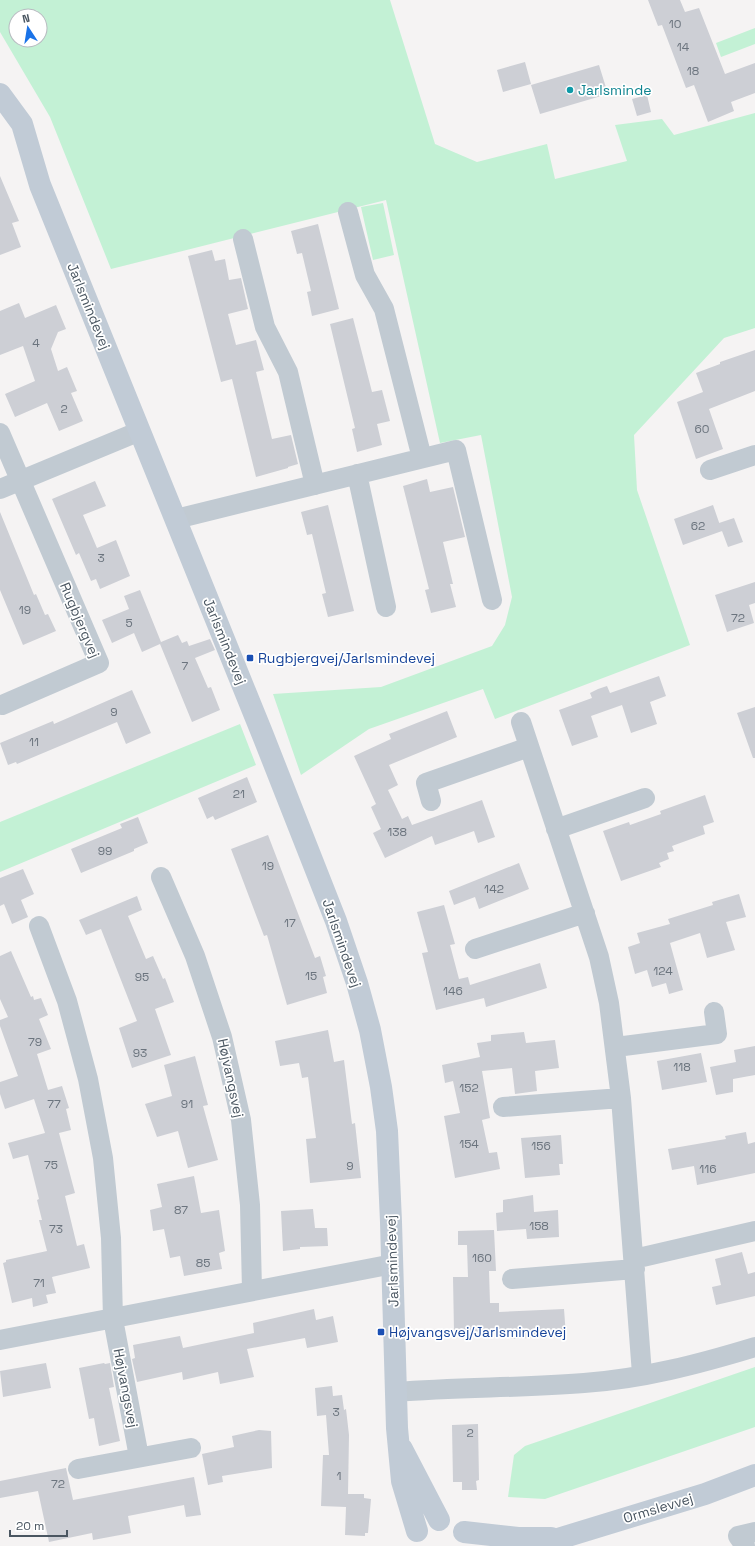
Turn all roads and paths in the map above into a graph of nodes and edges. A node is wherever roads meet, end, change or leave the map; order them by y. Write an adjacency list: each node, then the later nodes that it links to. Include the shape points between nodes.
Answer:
1 (0, 94): 4 (street, Jarlsmindevej, via 22,124 40,185)
2 (348, 212): 7 (street, via 364,275 384,309)
3 (243, 239): 11 (street, via 265,327 288,372)
4 (140, 431): 10 (street); 13 (street, Jarlsmindevej)
5 (0, 433): 10 (street, Rugbjergvej)
6 (755, 455): 8 (street)
7 (422, 458): 9 (street); 14 (street, via 456,450)
8 (710, 470)
9 (357, 474): 11 (street); 15 (street)
10 (20, 480): 12 (street); 16 (street, Rugbjergvej, via 99,664)
11 (315, 485): 13 (street)
12 (0, 489)
13 (176, 520): 31 (street, Jarlsmindevej, via 314,864 357,984 370,1030 387,1131)
14 (492, 600)
15 (386, 607)
16 (2, 704)
17 (521, 722): 18 (street)
18 (529, 747): 20 (street, via 426,783); 21 (street)
19 (645, 798): 21 (street)
20 (431, 801)
21 (556, 829): 23 (street)
22 (160, 878): 34 (street, Højvangsvej, via 195,956 222,1037 240,1120 250,1205)
23 (585, 913): 25 (street); 27 (street, via 599,957)
24 (39, 926): 35 (street, Højvangsvej, via 67,1001 88,1079 103,1158 111,1238)
25 (475, 949)
26 (714, 1012): 27 (street, via 716,1034)
27 (616, 1047): 28 (street)
28 (621, 1098): 29 (street); 32 (street)
29 (503, 1107)
30 (755, 1231): 32 (street)
31 (393, 1264): 34 (street); 39 (street, Jarlsmindevej)
32 (635, 1264): 33 (street); 38 (street)
33 (512, 1279)
34 (252, 1290): 35 (street)
35 (113, 1319): 36 (street); 42 (street, Højvangsvej)
36 (0, 1340)
37 (755, 1347): 38 (street, via 705,1362)
38 (642, 1374): 39 (street, via 585,1383)
39 (396, 1392): 40 (street, Jarlsmindevej)
40 (398, 1443): 45 (street, Jarlsmindevej); 48 (street, Jarlsmindevej, via 402,1481)
41 (191, 1448): 42 (street)
42 (139, 1457): 43 (street)
43 (78, 1469)
44 (755, 1475): 47 (street, Ormslevvej, via 705,1494)
45 (439, 1520): 48 (street, via 423,1525); 49 (street, via 457,1525)
46 (755, 1532): 51 (street, via 738,1536)
47 (560, 1538): 49 (street, Ormslevvej); 50 (street, Ormslevvej)
48 (414, 1539)
49 (466, 1539)
50 (535, 1546)
51 (745, 1546)

